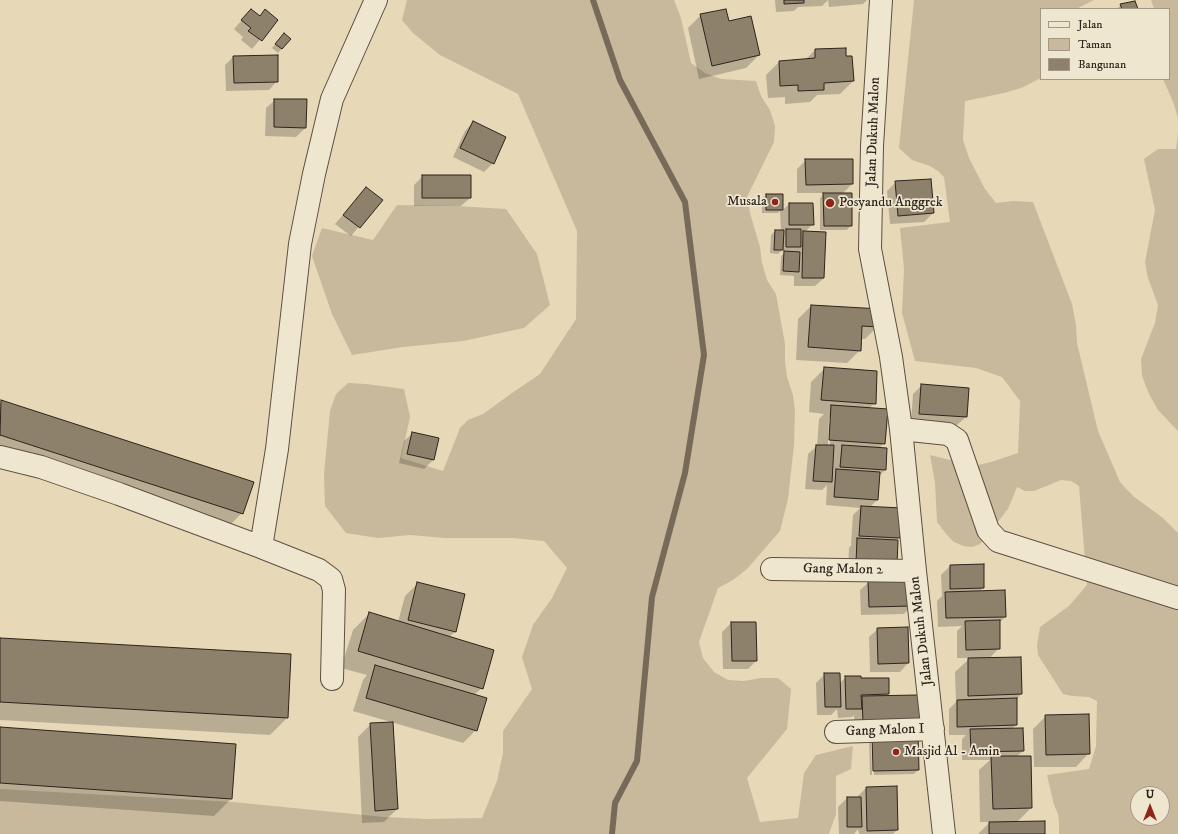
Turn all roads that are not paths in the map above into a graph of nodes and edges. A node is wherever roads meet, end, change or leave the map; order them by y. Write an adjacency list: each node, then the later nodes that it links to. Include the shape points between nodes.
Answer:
1 (376, 0): 5 (street, via 332,99 314,174 300,244 277,449)
2 (881, 0): 3 (street, Jalan Dukuh Malon, via 872,146 870,249 891,357)
3 (901, 428): 7 (street, Jalan Dukuh Malon); 8 (street, via 948,434 957,440 988,530 998,541)
4 (0, 458): 5 (street, via 41,467)
5 (261, 547): 9 (street, via 319,570 331,579 334,590)
6 (772, 570): 7 (street, Gang Malon 2)
7 (915, 571): 10 (street, Jalan Dukuh Malon)
8 (1178, 598)
9 (332, 679)
10 (933, 729): 11 (street, Gang Malon I); 12 (street, Jalan Dukuh Malon)
11 (836, 732)
12 (944, 834)

